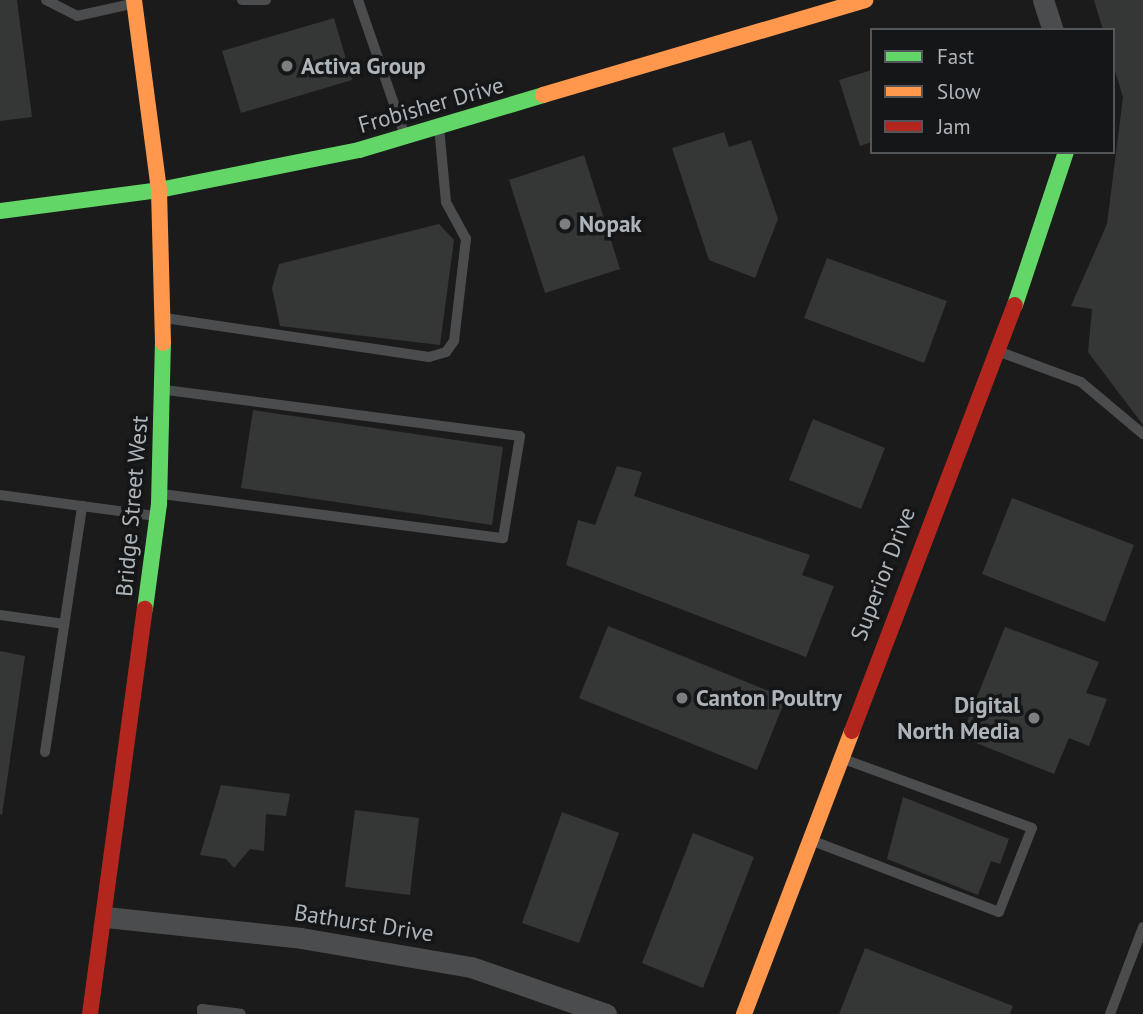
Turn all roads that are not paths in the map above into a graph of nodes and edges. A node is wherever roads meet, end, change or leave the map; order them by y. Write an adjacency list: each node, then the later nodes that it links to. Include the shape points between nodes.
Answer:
1 (46, 0): 7 (lane, via 76,16)
2 (242, 0): 3 (lane)
3 (267, 0)
4 (358, 0): 11 (lane)
5 (866, 0): 8 (street, Frobisher Drive)
6 (1043, 0): 9 (street)
7 (134, 1): 13 (street, Bridge Street West)
8 (822, 6): 10 (street, Frobisher Drive)
9 (1052, 28)
10 (439, 127): 11 (street, Frobisher Drive); 15 (lane, via 446,202 466,239 454,341 446,352 429,357)
11 (405, 137): 13 (street, Frobisher Drive)
12 (1065, 154): 16 (street, Superior Drive)
13 (159, 190): 14 (street, Frobisher Drive); 15 (street, Bridge Street West)
14 (0, 211)
15 (162, 317): 17 (street, Bridge Street West)
16 (997, 351): 18 (lane, via 1082,382); 26 (street, Superior Drive)
17 (163, 390): 19 (street, Bridge Street West); 19 (lane, via 520,436 503,538)
18 (1143, 434)
19 (159, 494): 22 (street, Bridge Street West)
20 (0, 495): 21 (lane)
21 (82, 506): 22 (lane); 24 (lane)
22 (158, 517): 28 (street, Bridge Street West)
23 (0, 615): 24 (lane)
24 (64, 624): 25 (lane)
25 (45, 752)
26 (840, 758): 27 (street, Superior Drive); 27 (lane, via 1032,828 999,912)
27 (809, 840): 34 (street, Superior Drive)
28 (106, 917): 30 (street, Bridge Street West); 33 (street, Bathurst Drive, via 301,938 471,967)
29 (1143, 927): 35 (lane)
30 (90, 1014)
31 (202, 1014): 32 (lane)
32 (241, 1014)
33 (606, 1014)
34 (744, 1014)
35 (1110, 1014)

